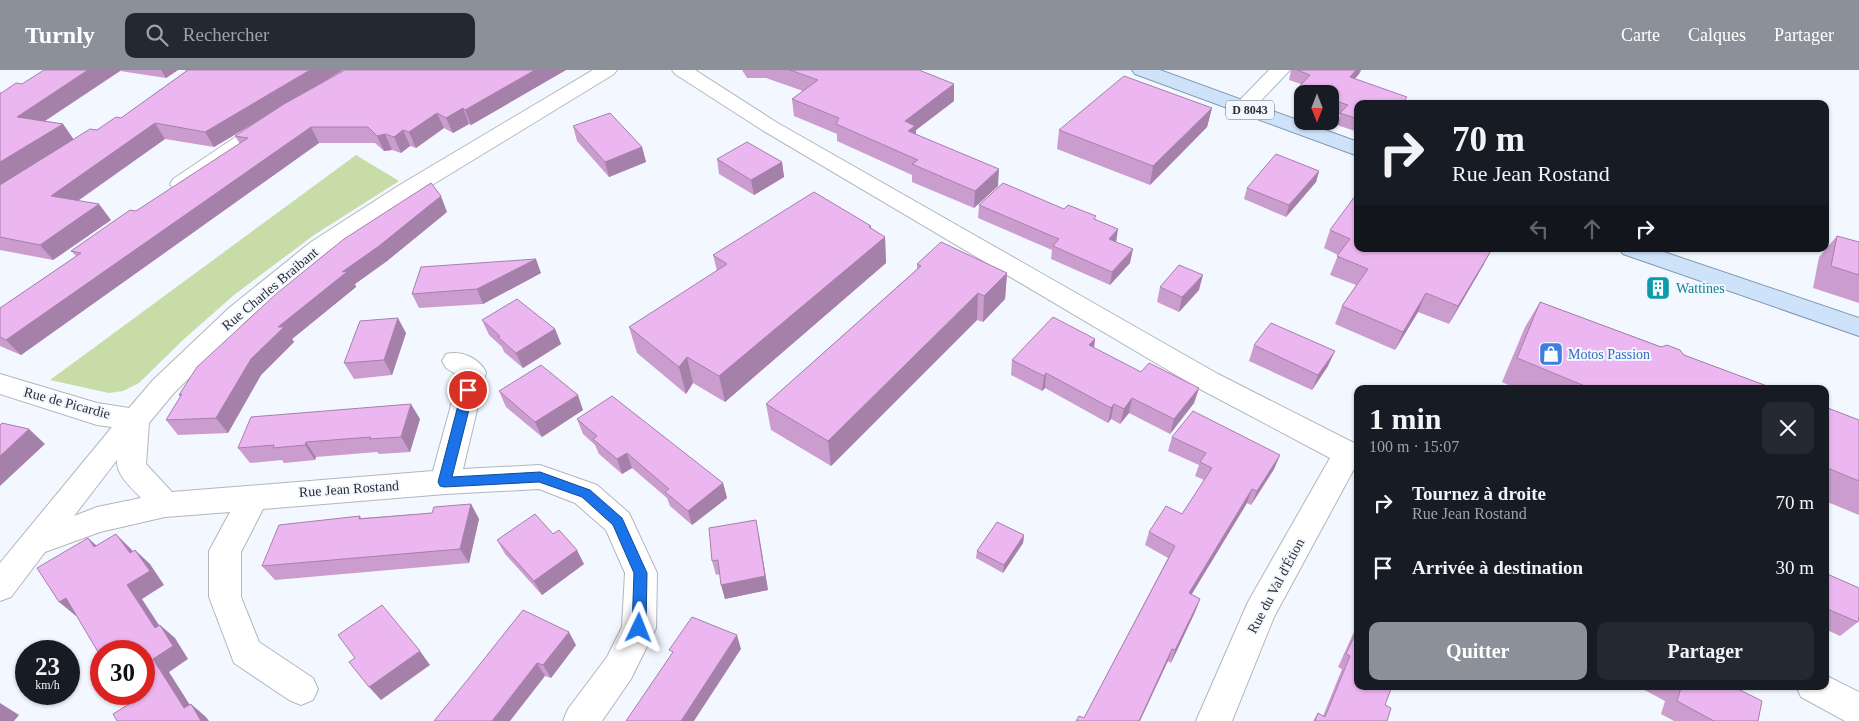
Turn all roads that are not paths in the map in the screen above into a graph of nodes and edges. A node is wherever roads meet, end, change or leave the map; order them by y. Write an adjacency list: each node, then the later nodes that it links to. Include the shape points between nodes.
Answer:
1 (607, 70): 13 (street, Rue Charles Braibant, via 319,247 238,314)
2 (682, 70): 14 (street, via 769,126 1208,381)
3 (1142, 70): 5 (main road, D 8043)
4 (1280, 70): 5 (street)
5 (1243, 108): 7 (main road, D 8043)
6 (293, 109): 8 (street)
7 (1354, 149)
8 (168, 193)
9 (1640, 252): 10 (main road)
10 (1859, 327)
11 (455, 361): 15 (street, via 473,372)
12 (0, 384): 13 (street, Rue de Picardie, via 97,414)
13 (135, 419): 17 (street, via 131,467); 18 (street, Rue Charles Braibant)
14 (1352, 457): 24 (street, Rue du Val d'Étion, via 1260,612)
15 (444, 482): 16 (street, Rue Jean Rostand); 23 (street, Rue Jean Rostand, via 540,477 586,494 618,522 641,573 639,628 619,668)
16 (254, 497): 17 (street, Rue Jean Rostand); 20 (street, via 225,551 225,597 246,652)
17 (165, 504): 18 (street, Rue Jean Rostand, via 97,520)
18 (34, 543): 19 (street, Rue Charles Braibant)
19 (0, 587)
20 (301, 689)
21 (1820, 690): 22 (street)
22 (1859, 710)
23 (581, 721)
24 (1214, 721)

